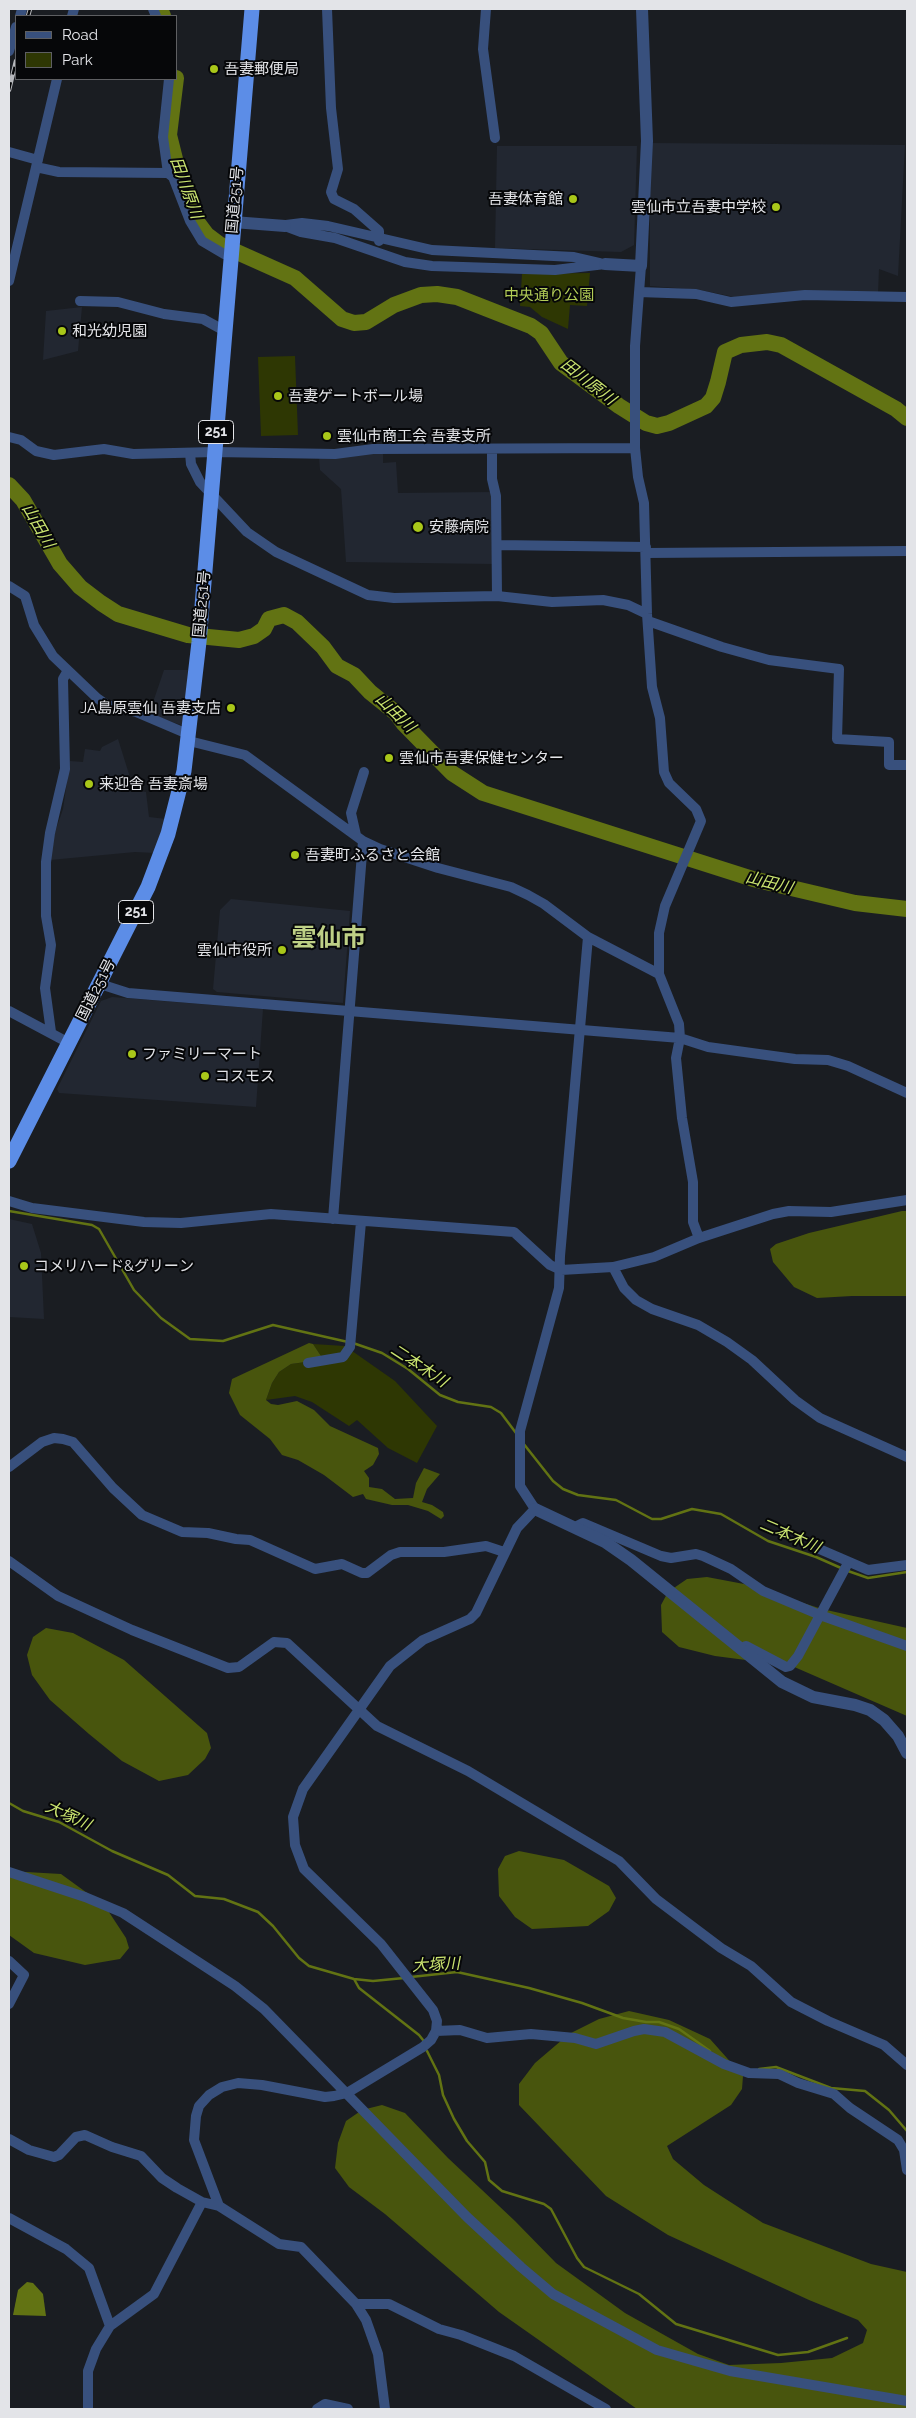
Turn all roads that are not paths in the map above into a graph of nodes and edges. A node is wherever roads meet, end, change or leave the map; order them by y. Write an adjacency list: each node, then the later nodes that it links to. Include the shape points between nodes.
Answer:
1 (252, 9): 13 (highway, 国道251号 / 251)
2 (328, 9): 15 (street, via 331,108 338,169 331,192 334,199 354,210 378,231)
3 (486, 9): 9 (street, via 484,49)
4 (642, 9): 20 (street, via 647,141)
5 (15, 30): 6 (street)
6 (9, 51)
7 (57, 80): 11 (street)
8 (169, 80): 12 (street, via 163,137)
9 (495, 138)
10 (9, 152): 11 (street)
11 (37, 163): 12 (street, via 59,172); 22 (street)
12 (168, 173): 16 (street, via 202,241 224,254)
13 (233, 222): 14 (street); 16 (highway, 国道251号 / 251)
14 (285, 226): 15 (street, via 302,223 328,226); 17 (street)
15 (380, 237): 17 (street); 18 (street, via 432,250)
16 (231, 250): 26 (highway, 国道251号 / 251)
17 (375, 252): 21 (street, via 432,266)
18 (508, 253): 19 (street, via 574,256); 21 (street)
19 (605, 264): 20 (street); 21 (street, via 555,270)
20 (641, 266): 23 (street)
21 (507, 269)
22 (9, 281)
23 (639, 292): 24 (street, via 696,294 731,302 805,296); 28 (street, via 635,354)
24 (907, 297)
25 (80, 301): 26 (street, via 118,302 164,314 203,319)
26 (225, 331): 30 (highway, 国道251号 / 251)
27 (9, 437): 31 (street, via 21,440 36,451 54,455 104,448 133,454)
28 (636, 448): 29 (street); 34 (street, via 644,503)
29 (492, 449): 30 (street, via 373,449 335,454); 33 (street)
30 (215, 452): 31 (street); 32 (highway, 国道251号 / 251)
31 (190, 453): 32 (street, via 195,475)
32 (211, 495): 37 (street, via 247,532 276,552 368,595 394,598); 40 (highway, 国道251号 / 251)
33 (496, 545): 34 (street); 37 (street)
34 (646, 550): 35 (street); 38 (street)
35 (907, 551)
36 (9, 586): 39 (street, via 25,596 42,640)
37 (497, 596): 38 (street, via 552,602 618,602)
38 (647, 618): 41 (street, via 722,647 769,660 839,669 836,739 889,742 889,765); 45 (street, via 652,687 660,718 664,772 669,783 700,817 700,826 665,906 659,933)
39 (67, 672): 40 (street, via 107,705 136,712); 50 (street, via 63,679 65,769 46,862 46,916 51,944 45,988)
40 (189, 738): 43 (street, via 245,755); 46 (highway, 国道251号 / 251, via 168,834 148,887)
41 (907, 765)
42 (364, 772): 43 (street, via 351,813)
43 (359, 838): 44 (street, via 438,868 511,887 544,904); 47 (street)
44 (588, 937): 45 (street); 49 (street)
45 (659, 974): 51 (street, via 679,1024)
46 (100, 984): 47 (street, via 128,993); 52 (highway, 国道251号 / 251)
47 (349, 1010): 49 (street); 57 (street)
48 (9, 1011): 50 (street)
49 (580, 1030): 51 (street); 61 (street)
50 (51, 1032): 52 (street)
51 (680, 1038): 53 (street, via 708,1047 795,1059 828,1060); 59 (street, via 676,1058 682,1118 693,1182 693,1222)
52 (69, 1043): 54 (highway, 国道251号 / 251)
53 (907, 1093)
54 (9, 1161)
55 (907, 1200): 59 (street, via 831,1212 781,1213)
56 (9, 1201): 57 (street, via 32,1208 144,1222 271,1214)
57 (333, 1219): 58 (street)
58 (362, 1222): 61 (street, via 514,1232 550,1265); 62 (street, via 348,1352 343,1357)
59 (700, 1238): 60 (street, via 654,1257)
60 (613, 1266): 61 (street); 63 (street, via 624,1288 636,1300 698,1325 727,1342 820,1418)
61 (560, 1270): 65 (street, via 559,1288 520,1431 520,1486)
62 (308, 1364)
63 (907, 1457)
64 (9, 1467): 68 (street, via 42,1442 54,1438 73,1442 113,1488 142,1515 182,1532 250,1540 315,1569 342,1564 367,1572 400,1552 444,1552 486,1546)
65 (535, 1508): 66 (street); 68 (street, via 517,1528)
66 (576, 1527): 73 (street, via 583,1523 661,1556 703,1556 731,1569 763,1591); 75 (street, via 631,1560)
67 (817, 1548): 71 (street)
68 (504, 1552): 76 (street, via 476,1613 407,1651 390,1666)
69 (13, 1564): 72 (street, via 36,1589); 76 (street, via 58,1596 228,1668 239,1667 274,1642 287,1643)
70 (907, 1564): 71 (street, via 868,1570)
71 (846, 1567): 73 (street)
72 (58, 1602)
73 (820, 1615): 74 (street); 75 (street, via 798,1656 788,1667 746,1646)
74 (907, 1646)
75 (739, 1649): 77 (street, via 795,1690 813,1698 855,1704 870,1710 898,1736)
76 (359, 1708): 81 (street, via 303,1789 293,1817 295,1845 304,1869 381,1944 408,1977 433,2010); 82 (street, via 376,1726 468,1771 619,1861 656,1899 721,1948 751,1966 791,2002 884,2044)
77 (907, 1754)
78 (9, 1872): 83 (street, via 85,1897 143,1924 264,2009)
79 (9, 1961): 80 (street, via 24,1975)
80 (9, 2004)
81 (436, 2031): 83 (street, via 423,2047); 85 (street, via 460,2030 487,2038 531,2034 576,2038 596,2044 644,2029 665,2032 724,2064 749,2073 779,2074 834,2094 898,2140 904,2150)
82 (907, 2066)
83 (347, 2093): 87 (street, via 326,2097 262,2085 238,2084 222,2087 209,2095 199,2106 194,2140); 91 (street, via 467,2217 553,2294 657,2350 730,2371)
84 (9, 2140): 86 (street, via 54,2157 72,2140 85,2135 141,2156 162,2178)
85 (907, 2170)
86 (202, 2202): 87 (street); 90 (street, via 154,2294)
87 (220, 2206): 89 (street, via 279,2244 301,2247)
88 (9, 2218): 90 (street, via 66,2249 89,2268)
89 (356, 2304): 95 (street, via 366,2320 378,2354); 96 (street, via 389,2304 439,2329 514,2356)
90 (110, 2326): 92 (street, via 88,2371)
91 (907, 2401)
92 (88, 2409)
93 (317, 2409): 94 (street, via 325,2404)
94 (348, 2409)
95 (385, 2409)
96 (606, 2409)

